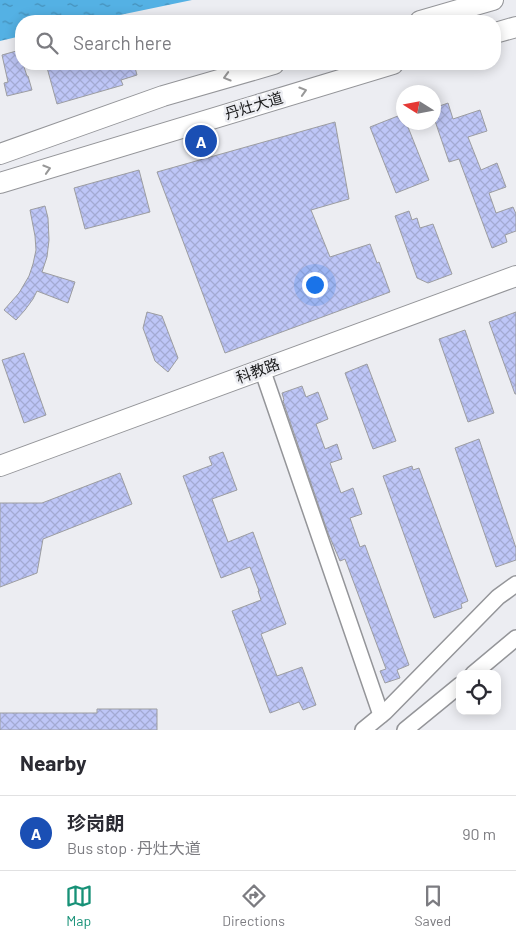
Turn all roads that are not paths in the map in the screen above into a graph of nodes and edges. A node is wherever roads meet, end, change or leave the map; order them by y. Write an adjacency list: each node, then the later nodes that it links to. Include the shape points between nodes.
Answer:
1 (493, 0): 2 (main road)
2 (441, 15)
3 (516, 26): 4 (main road)
4 (501, 31)
5 (253, 70): 7 (main road, one-way to 7, via 163,96)
6 (374, 70): 8 (main road, 丹灶大道, one-way to 6)
7 (0, 154)
8 (0, 183)
9 (516, 276): 10 (main road, 科教路)
10 (262, 369): 11 (main road, 科教路); 16 (street)
11 (0, 466)
12 (516, 584): 16 (street, via 498,597)
13 (516, 638): 14 (street)
14 (478, 670)
15 (456, 688): 18 (street)
16 (381, 715): 17 (street)
17 (363, 730)
18 (406, 730)

